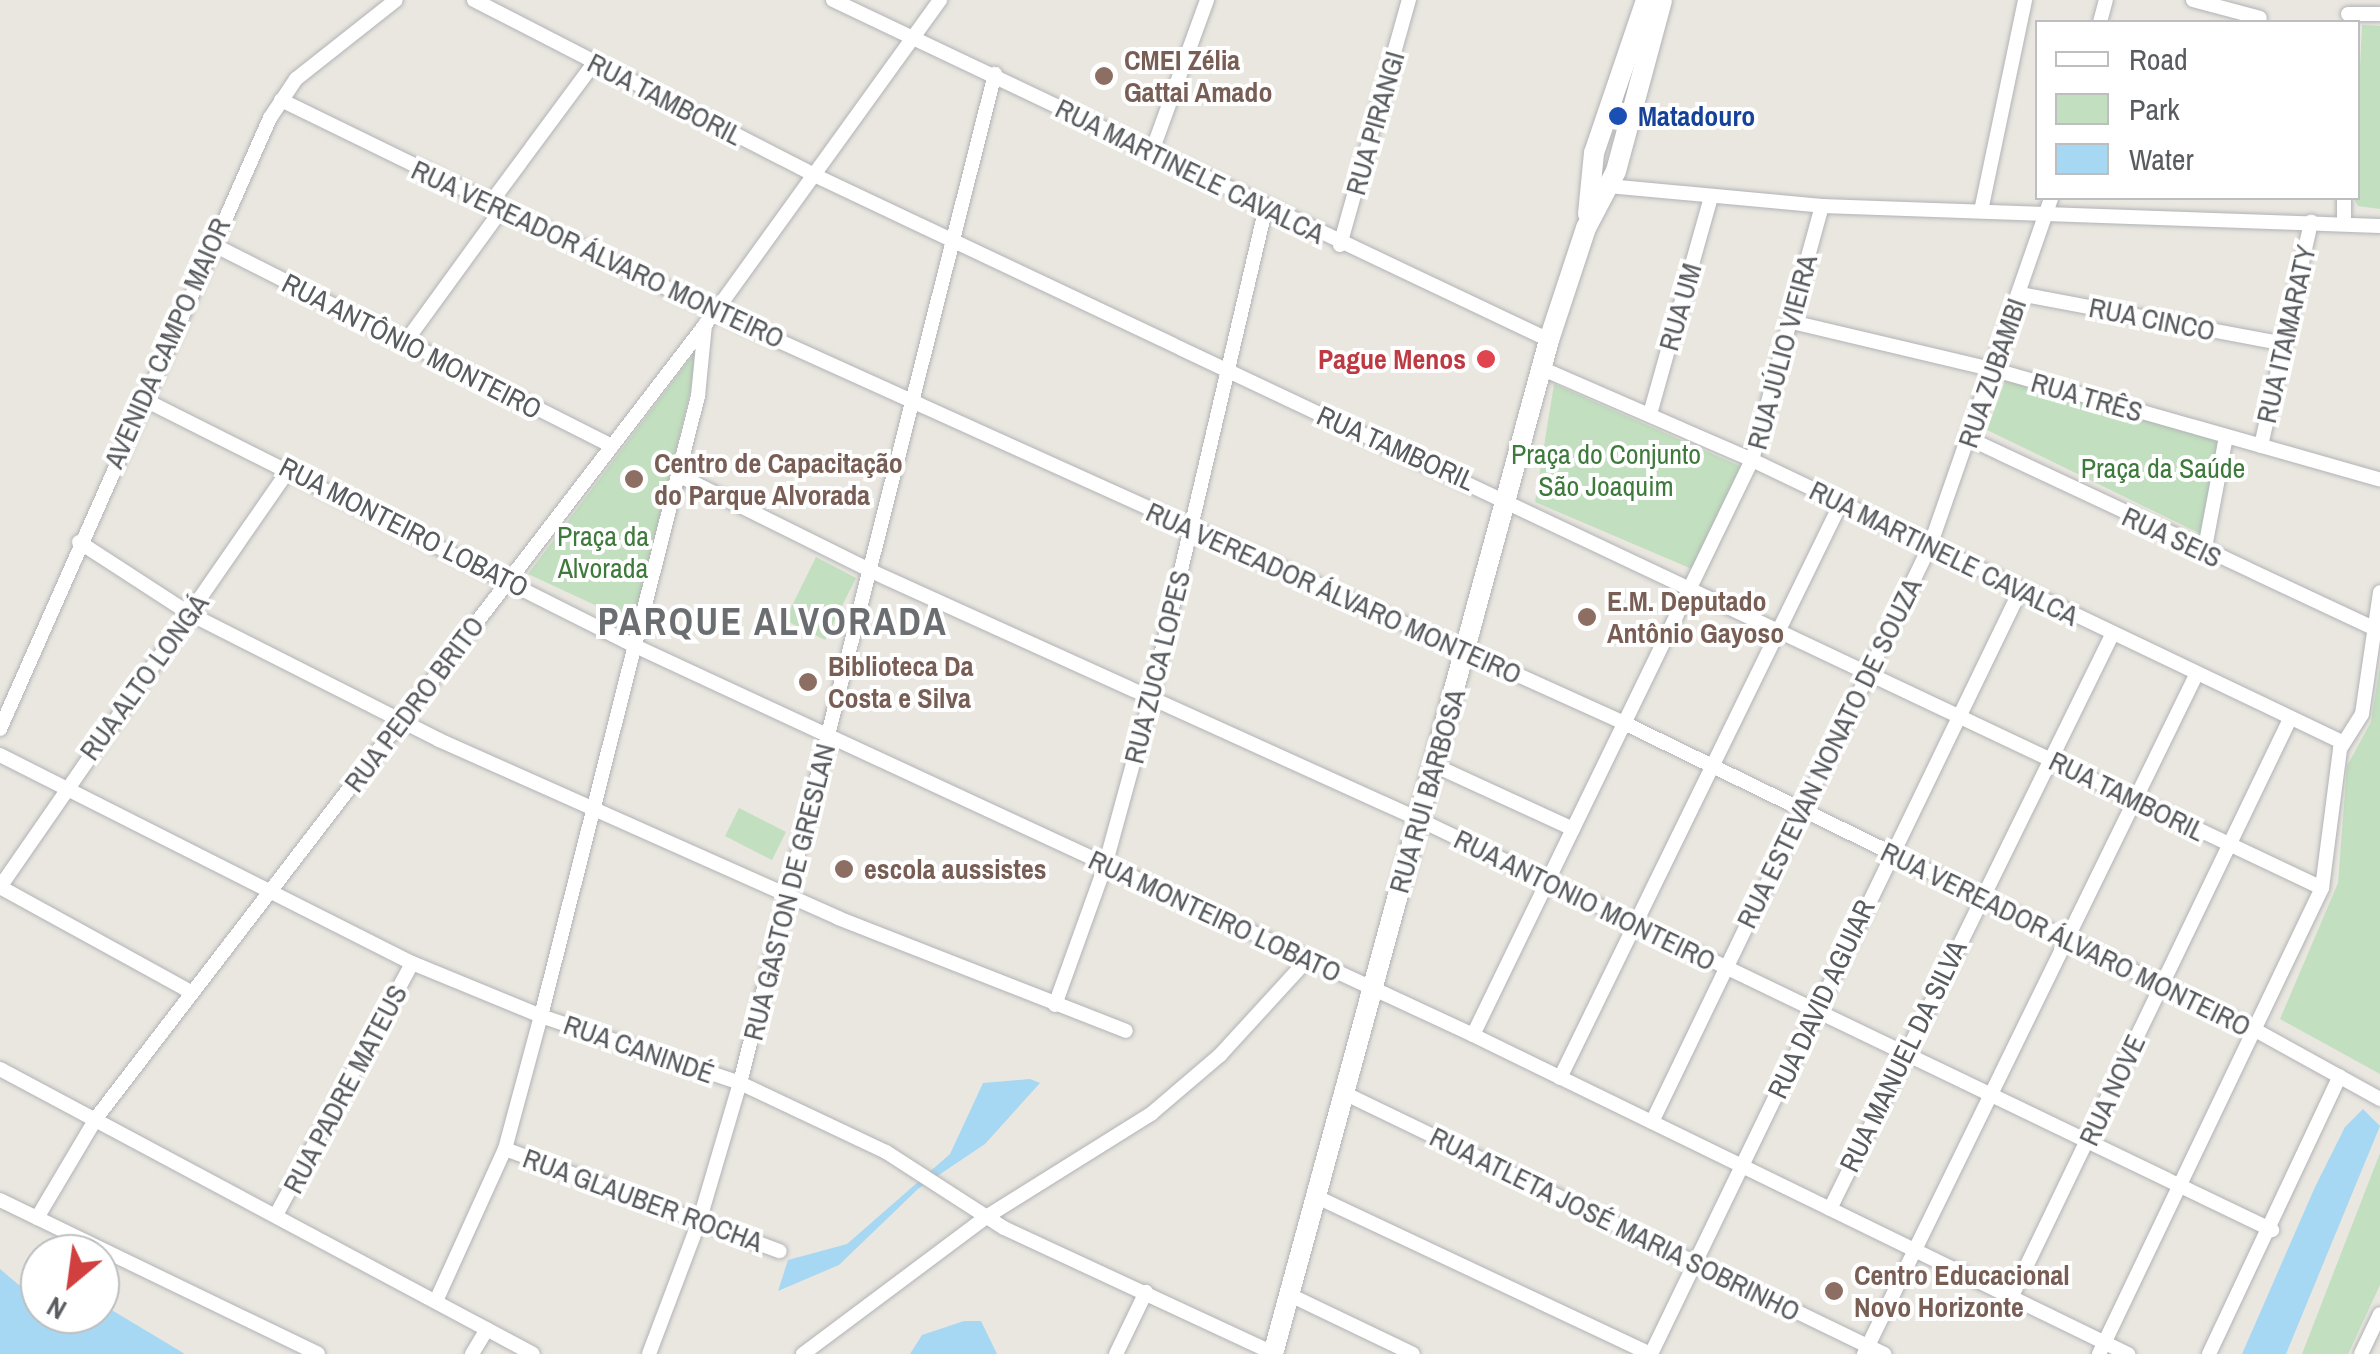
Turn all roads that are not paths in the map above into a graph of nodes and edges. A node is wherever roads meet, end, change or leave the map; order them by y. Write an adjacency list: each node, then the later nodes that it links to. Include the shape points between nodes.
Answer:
1 (396, 0): 17 (street, AVENIDA CAMPO MAIOR, via 304,72)
2 (474, 0): 15 (street, RUA TAMBORIL)
3 (833, 0): 14 (street, RUA MARTINELE CAVALCA)
4 (940, 0): 14 (street, RUA PEDRO BRITO)
5 (1207, 0): 18 (street)
6 (1409, 0): 35 (street, RUA PIRANGI)
7 (1646, 0): 32 (street, RUA RUI BARBOSA, via 1594,153)
8 (1662, 0): 20 (street, RUA RUI BARBOSA)
9 (2024, 0): 27 (street)
10 (2193, 0): 13 (street)
11 (2347, 12): 12 (street)
12 (2380, 14)
13 (2260, 18)
14 (913, 38): 16 (street, RUA MARTINELE CAVALCA); 19 (street, RUA PEDRO BRITO)
15 (594, 63): 19 (street, RUA TAMBORIL); 26 (street)
16 (995, 74): 18 (street, RUA MARTINELE CAVALCA); 33 (street, RUA GASTON DE GRESLAN)
17 (280, 100): 26 (street, RUA VEREADOR ÁLVARO MONTEIRO); 34 (street, AVENIDA CAMPO MAIOR)
18 (1151, 154): 25 (street, RUA MARTINELE CAVALCA)
19 (812, 174): 33 (street, RUA TAMBORIL); 37 (street, RUA PEDRO BRITO)
20 (1608, 186): 21 (street); 32 (street, RUA RUI BARBOSA)
21 (1710, 200): 24 (street); 47 (street, RUA UM)
22 (2050, 200): 28 (street, RUA ZUBAMBI)
23 (2344, 200): 30 (street)
24 (1822, 206): 27 (street); 38 (street, RUA JÚLIO VIEIRA)
25 (1266, 207): 35 (street, RUA MARTINELE CAVALCA); 44 (street, RUA ZUCA LOPES)
26 (495, 208): 37 (street, RUA VEREADOR ÁLVARO MONTEIRO); 40 (street)
27 (1981, 211): 28 (street)
28 (2046, 213): 29 (street); 36 (street, RUA ZUBAMBI)
29 (2311, 222): 30 (street); 41 (street, RUA ITAMARATY)
30 (2344, 224): 31 (street)
31 (2380, 226)
32 (1586, 228): 39 (street, RUA RUI BARBOSA)
33 (951, 239): 44 (street, RUA TAMBORIL); 46 (street, RUA GASTON DE GRESLAN)
34 (212, 244): 40 (street, RUA ANTÔNIO MONTEIRO); 45 (street, AVENIDA CAMPO MAIOR)
35 (1340, 246): 39 (street, RUA MARTINELE CAVALCA)
36 (2020, 294): 41 (street, RUA CINCO); 43 (street, RUA ZUBAMBI)
37 (710, 318): 46 (street, RUA VEREADOR ÁLVARO MONTEIRO); 50 (street, RUA PEDRO BRITO); 54 (street)
38 (1792, 322): 43 (street, RUA TRÊS); 52 (street, RUA JÚLIO VIEIRA)
39 (1549, 340): 42 (street, RUA RUI BARBOSA)
40 (404, 344): 50 (street, RUA ANTÔNIO MONTEIRO)
41 (2284, 344): 51 (street, RUA ITAMARATY)
42 (1543, 370): 47 (street, RUA MARTINELE CAVALCA); 56 (street, RUA RUI BARBOSA)
43 (1995, 370): 48 (street, RUA TRÊS); 49 (street, RUA ZUBAMBI)
44 (1225, 372): 56 (street, RUA TAMBORIL); 58 (street, RUA ZUCA LOPES)
45 (141, 398): 53 (street, RUA MONTEIRO LOBATO); 59 (street, AVENIDA CAMPO MAIOR)
46 (911, 400): 58 (street, RUA VEREADOR ÁLVARO MONTEIRO); 62 (street, RUA GASTON DE GRESLAN)
47 (1650, 414): 52 (street, RUA MARTINELE CAVALCA)
48 (2226, 438): 51 (street, RUA TRÊS); 61 (street)
49 (1970, 439): 60 (street, RUA ZUBAMBI); 61 (street, RUA SEIS)
50 (612, 446): 63 (street, RUA PEDRO BRITO)
51 (2261, 446): 55 (street, RUA TRÊS)
52 (1752, 460): 57 (street, RUA MARTINELE CAVALCA); 64 (street, RUA JÚLIO VIEIRA)
53 (290, 468): 63 (street, RUA MONTEIRO LOBATO); 67 (street, RUA ALTO LONGÁ)
54 (678, 475): 62 (street, RUA ANTONIO MONTEIRO); 71 (street)
55 (2380, 480)
56 (1507, 498): 64 (street, RUA TAMBORIL); 72 (street, RUA RUI BARBOSA)
57 (1841, 503): 60 (street, RUA MARTINELE CAVALCA); 68 (street)
58 (1192, 530): 72 (street, RUA VEREADOR ÁLVARO MONTEIRO); 75 (street, RUA ZUCA LOPES)
59 (79, 542): 67 (street); 80 (street, AVENIDA CAMPO MAIOR)
60 (1930, 546): 65 (street, RUA MARTINELE CAVALCA); 73 (street, RUA ESTEVAN NONATO DE SOUZA)
61 (2204, 553): 69 (street, RUA SEIS)
62 (871, 571): 75 (street, RUA ANTONIO MONTEIRO); 81 (street, RUA GASTON DE GRESLAN)
63 (507, 580): 71 (street, RUA MONTEIRO LOBATO); 78 (street, RUA PEDRO BRITO)
64 (1691, 586): 68 (street, RUA TAMBORIL); 79 (street, RUA JÚLIO VIEIRA)
65 (2020, 590): 70 (street, RUA MARTINELE CAVALCA); 76 (street, RUA DAVID AGUIAR)
66 (2380, 592): 69 (street)
67 (190, 614): 78 (street); 87 (street, RUA ALTO LONGÁ)
68 (1780, 628): 73 (street, RUA TAMBORIL); 86 (street)
69 (2376, 629): 82 (street, via 2362,714)
70 (2112, 635): 74 (street, RUA MARTINELE CAVALCA); 84 (street, RUA MANUEL DA SILVA)
71 (633, 645): 81 (street, RUA MONTEIRO LOBATO); 89 (street)
72 (1468, 651): 79 (street, RUA VEREADOR ÁLVARO MONTEIRO); 85 (street, RUA RUI BARBOSA)
73 (1868, 671): 76 (street, RUA TAMBORIL); 90 (street, RUA ESTEVAN NONATO DE SOUZA)
74 (2196, 674): 77 (street, RUA MARTINELE CAVALCA); 88 (street)
75 (1152, 694): 91 (street, RUA ANTONIO MONTEIRO); 95 (street, RUA ZUCA LOPES)
76 (1961, 715): 84 (street, RUA TAMBORIL); 94 (street, RUA DAVID AGUIAR)
77 (2288, 721): 82 (street, RUA MARTINELE CAVALCA); 93 (street, RUA NOVE)
78 (402, 722): 89 (street); 99 (street, RUA PEDRO BRITO)
79 (1626, 724): 86 (street, RUA VEREADOR ÁLVARO MONTEIRO); 92 (street, RUA JÚLIO VIEIRA)
80 (0, 729)
81 (828, 734): 95 (street, RUA MONTEIRO LOBATO); 100 (street, RUA GASTON DE GRESLAN)
82 (2342, 742): 98 (street)
83 (0, 755): 87 (street, RUA CANINDÉ)
84 (2049, 758): 88 (street, RUA TAMBORIL); 101 (street, RUA MANUEL DA SILVA)
85 (1434, 764): 91 (street, RUA RUI BARBOSA); 92 (street)
86 (1710, 768): 90 (street, RUA VEREADOR ÁLVARO MONTEIRO); 102 (street)
87 (62, 789): 97 (street, RUA ALTO LONGÁ); 99 (street, RUA CANINDÉ)
88 (2133, 798): 93 (street, RUA TAMBORIL); 103 (street)
89 (592, 808): 100 (street); 112 (street)
90 (1801, 813): 94 (street, RUA VEREADOR ÁLVARO MONTEIRO); 106 (street, RUA ESTEVAN NONATO DE SOUZA)
91 (1418, 819): 96 (street, RUA ANTONIO MONTEIRO); 108 (street, RUA RUI BARBOSA)
92 (1574, 829): 96 (street, RUA JÚLIO VIEIRA)
93 (2228, 845): 98 (street, RUA TAMBORIL); 107 (street, RUA NOVE)
94 (1890, 854): 101 (street, RUA VEREADOR ÁLVARO MONTEIRO); 111 (street, RUA DAVID AGUIAR)
95 (1105, 866): 104 (street, RUA MONTEIRO LOBATO); 110 (street, RUA ZUCA LOPES)
96 (1546, 882): 102 (street, RUA ANTONIO MONTEIRO); 115 (street, RUA JÚLIO VIEIRA)
97 (0, 887): 109 (street)
98 (2322, 888): 114 (street)
99 (270, 892): 105 (street, RUA CANINDÉ); 109 (street, RUA PEDRO BRITO)
100 (789, 897): 110 (street); 120 (street, RUA GASTON DE GRESLAN)
101 (1979, 898): 103 (street, RUA VEREADOR ÁLVARO MONTEIRO); 116 (street, RUA MANUEL DA SILVA)
102 (1633, 924): 106 (street, RUA ANTONIO MONTEIRO); 119 (street)
103 (2066, 940): 107 (street, RUA VEREADOR ÁLVARO MONTEIRO); 122 (street)
104 (1308, 959): 108 (street, RUA MONTEIRO LOBATO); 134 (street, via 1185,1088)
105 (412, 963): 112 (street, RUA CANINDÉ); 133 (street, RUA PADRE MATEUS)
106 (1725, 967): 111 (street, RUA ANTONIO MONTEIRO); 125 (street, RUA ESTEVAN NONATO DE SOUZA)
107 (2162, 985): 114 (street, RUA VEREADOR ÁLVARO MONTEIRO); 126 (street, RUA NOVE)
108 (1370, 987): 115 (street, RUA MONTEIRO LOBATO); 121 (street, RUA RUI BARBOSA)
109 (191, 992): 124 (street, RUA PEDRO BRITO)
110 (1055, 1005): 113 (street)
111 (1814, 1011): 116 (street, RUA ANTONIO MONTEIRO); 128 (street, RUA DAVID AGUIAR)
112 (542, 1016): 120 (street, RUA CANINDÉ); 127 (street)
113 (1126, 1031)
114 (2257, 1031): 118 (street, RUA VEREADOR ÁLVARO MONTEIRO); 129 (street)
115 (1473, 1035): 119 (street, RUA MONTEIRO LOBATO)
116 (1904, 1054): 122 (street, RUA ANTONIO MONTEIRO); 132 (street, RUA MANUEL DA SILVA)
117 (0, 1069): 124 (street)
118 (2340, 1076): 123 (street, RUA VEREADOR ÁLVARO MONTEIRO); 137 (street)
119 (1560, 1078): 125 (street, RUA MONTEIRO LOBATO)
120 (740, 1083): 134 (street, RUA CANINDÉ, via 914,1166); 136 (street, RUA GASTON DE GRESLAN)
121 (1346, 1094): 130 (street, RUA RUI BARBOSA); 140 (street, RUA ATLETA JOSÉ MARIA SOBRINHO)
122 (1989, 1097): 126 (street, RUA ANTONIO MONTEIRO); 138 (street)
123 (2380, 1099)
124 (97, 1117): 133 (street); 135 (street, RUA PEDRO BRITO)
125 (1652, 1122): 128 (street, RUA MONTEIRO LOBATO)
126 (2088, 1144): 129 (street, RUA ANTONIO MONTEIRO); 143 (street, RUA NOVE)
127 (505, 1149): 136 (street, RUA GLAUBER ROCHA); 144 (street)
128 (1742, 1166): 132 (street, RUA MONTEIRO LOBATO); 140 (street, RUA DAVID AGUIAR)
129 (2180, 1187): 137 (street, RUA ANTONIO MONTEIRO); 147 (street)
130 (1320, 1198): 142 (street, RUA RUI BARBOSA); 158 (street)
131 (0, 1200): 135 (street)
132 (1830, 1209): 138 (street, RUA MONTEIRO LOBATO)
133 (276, 1215): 144 (street)
134 (986, 1217): 141 (street, RUA CANINDÉ); 154 (street)
135 (37, 1218): 148 (street)
136 (699, 1222): 139 (street, RUA GLAUBER ROCHA); 153 (street, RUA GASTON DE GRESLAN)
137 (2272, 1230): 161 (street)
138 (1914, 1250): 143 (street, RUA MONTEIRO LOBATO); 149 (street)
139 (780, 1252)
140 (1697, 1264): 149 (street, RUA ATLETA JOSÉ MARIA SOBRINHO); 158 (street, RUA DAVID AGUIAR)
141 (1146, 1292): 155 (street); 156 (street, RUA CANINDÉ)
142 (1290, 1295): 156 (street, RUA RUI BARBOSA); 157 (street)
143 (2012, 1296): 147 (street, RUA MONTEIRO LOBATO)
144 (436, 1301): 146 (street)
145 (2380, 1314): 162 (street)
146 (487, 1329): 151 (street); 152 (street)
147 (2102, 1348): 160 (street, RUA MONTEIRO LOBATO)
148 (298, 1350): 150 (street)
149 (1866, 1350): 159 (street, RUA ATLETA JOSÉ MARIA SOBRINHO)
150 (318, 1354)
151 (472, 1354)
152 (533, 1354)
153 (649, 1354)
154 (802, 1354)
155 (1116, 1354)
156 (1273, 1354)
157 (1413, 1354)
158 (1651, 1354)
159 (1884, 1354)
160 (2128, 1354)
161 (2209, 1354)
162 (2360, 1354)

